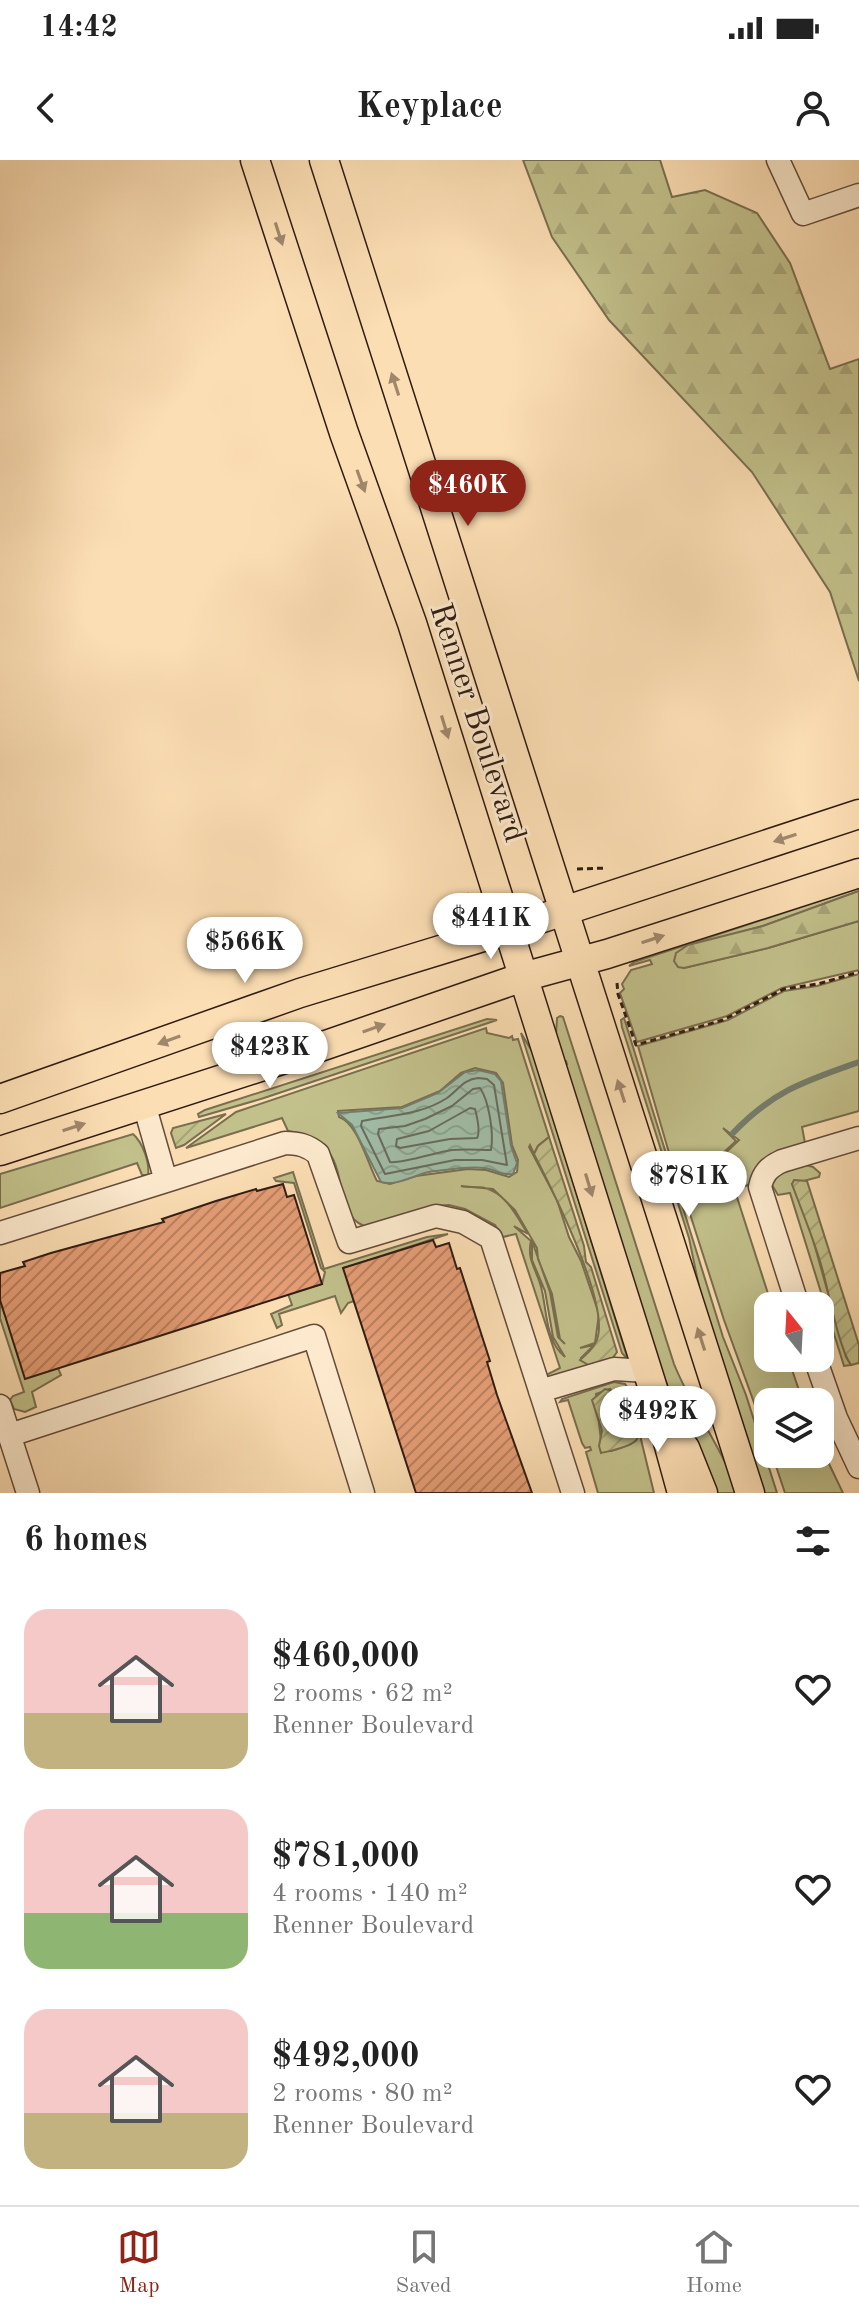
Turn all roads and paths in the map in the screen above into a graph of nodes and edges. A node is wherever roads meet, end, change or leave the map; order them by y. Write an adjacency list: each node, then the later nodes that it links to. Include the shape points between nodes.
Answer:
1 (255, 160): 12 (main road, Renner Boulevard, one-way to 12)
2 (324, 160): 10 (main road, Renner Boulevard, one-way to 2)
3 (778, 160): 4 (lane, via 803,214)
4 (859, 195)
5 (859, 814): 10 (main road, one-way to 10)
6 (607, 868): 7 (path)
7 (576, 869)
8 (859, 873): 13 (main road, one-way to 8)
9 (469, 893): 11 (path)
10 (563, 912): 12 (main road); 13 (main road, Renner Boulevard)
11 (466, 915)
12 (509, 929): 15 (main road, Renner Boulevard); 17 (main road, one-way to 17, via 300,993)
13 (578, 961): 15 (main road); 35 (main road, Renner Boulevard, one-way to 13)
14 (859, 972): 16 (path, via 784,989 723,1020 636,1045)
15 (523, 977): 18 (main road, one-way to 15); 25 (main road, Renner Boulevard, one-way to 25)
16 (617, 983)
17 (0, 1099)
18 (144, 1104): 20 (main road, one-way to 18); 21 (lane)
19 (859, 1138): 23 (lane, via 782,1161 762,1178 760,1187)
20 (0, 1151)
21 (166, 1181): 22 (lane); 26 (lane, via 298,1143 318,1154 349,1242 436,1216 463,1222 491,1238)
22 (0, 1233)
23 (794, 1292)
24 (820, 1372): 29 (lane)
25 (651, 1383): 26 (lane, via 614,1369); 33 (main road, Renner Boulevard); 34 (main road)
26 (540, 1391): 32 (lane)
27 (0, 1406): 28 (lane)
28 (10, 1435): 30 (lane); 31 (lane, via 314,1336)
29 (859, 1467)
30 (28, 1493)
31 (363, 1493)
32 (573, 1493)
33 (682, 1493)
34 (703, 1493)
35 (750, 1493)

